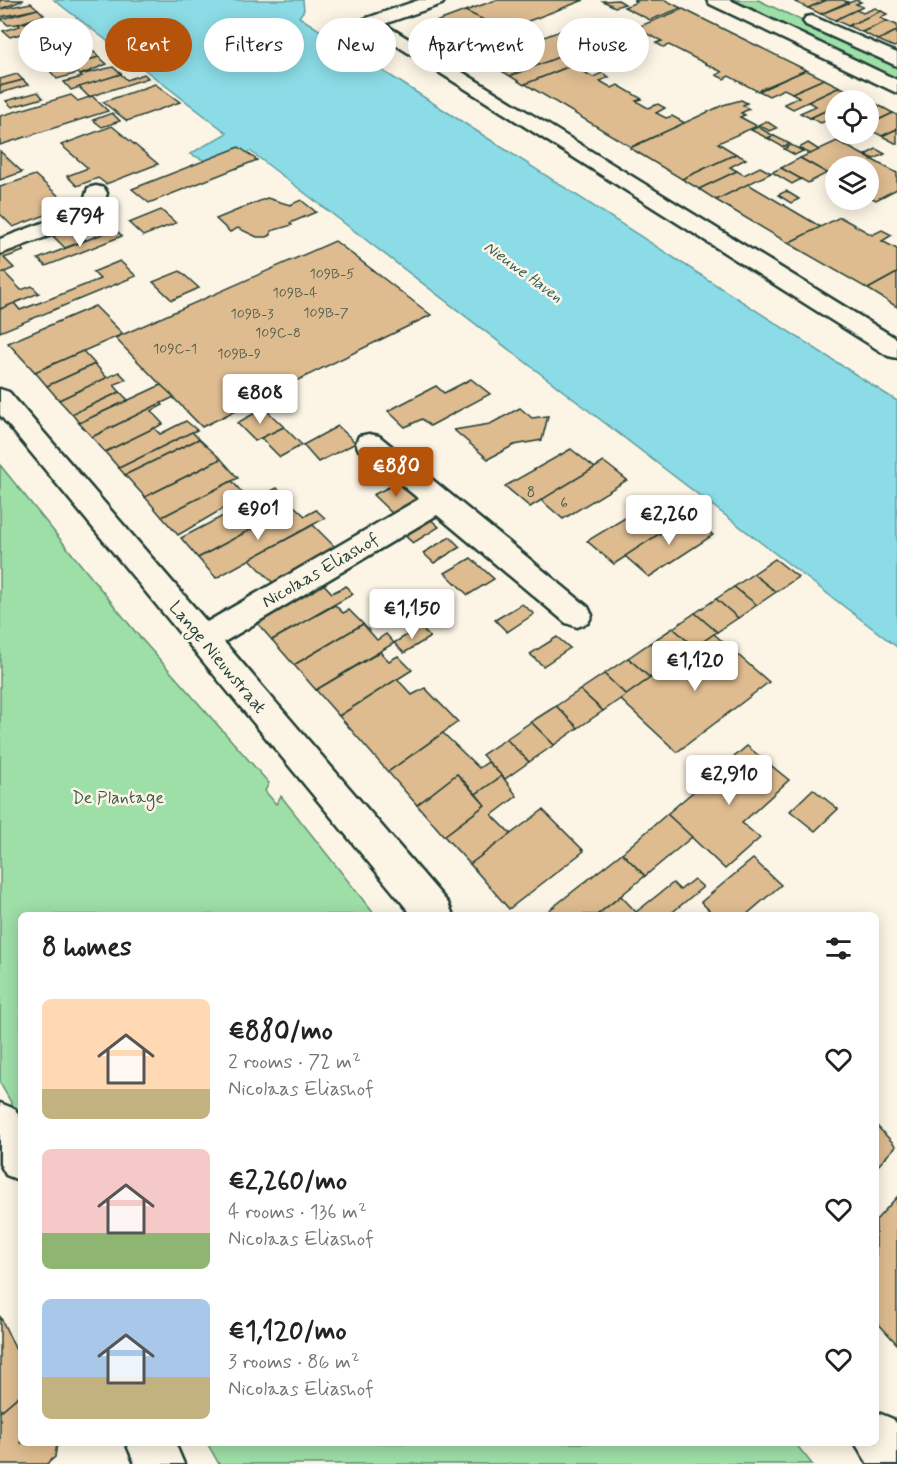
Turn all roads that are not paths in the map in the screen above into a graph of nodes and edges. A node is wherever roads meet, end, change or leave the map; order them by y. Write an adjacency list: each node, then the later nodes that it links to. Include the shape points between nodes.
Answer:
1 (436, 0): 8 (street, via 370,23)
2 (716, 0): 5 (street)
3 (800, 15): 4 (street)
4 (897, 60)
5 (897, 87)
6 (96, 193): 7 (street, via 92,212)
7 (0, 247)
8 (897, 350)
9 (0, 398): 13 (street, Lange Nieuwstraat)
10 (369, 443): 11 (street)
11 (438, 501): 12 (street); 13 (street, Nicolaas Eliashof)
12 (577, 615)
13 (202, 639): 14 (street, Lange Nieuwstraat)
14 (432, 912)
15 (0, 1124): 16 (street)
16 (18, 1155)
17 (879, 1440): 18 (street)
18 (897, 1461)

